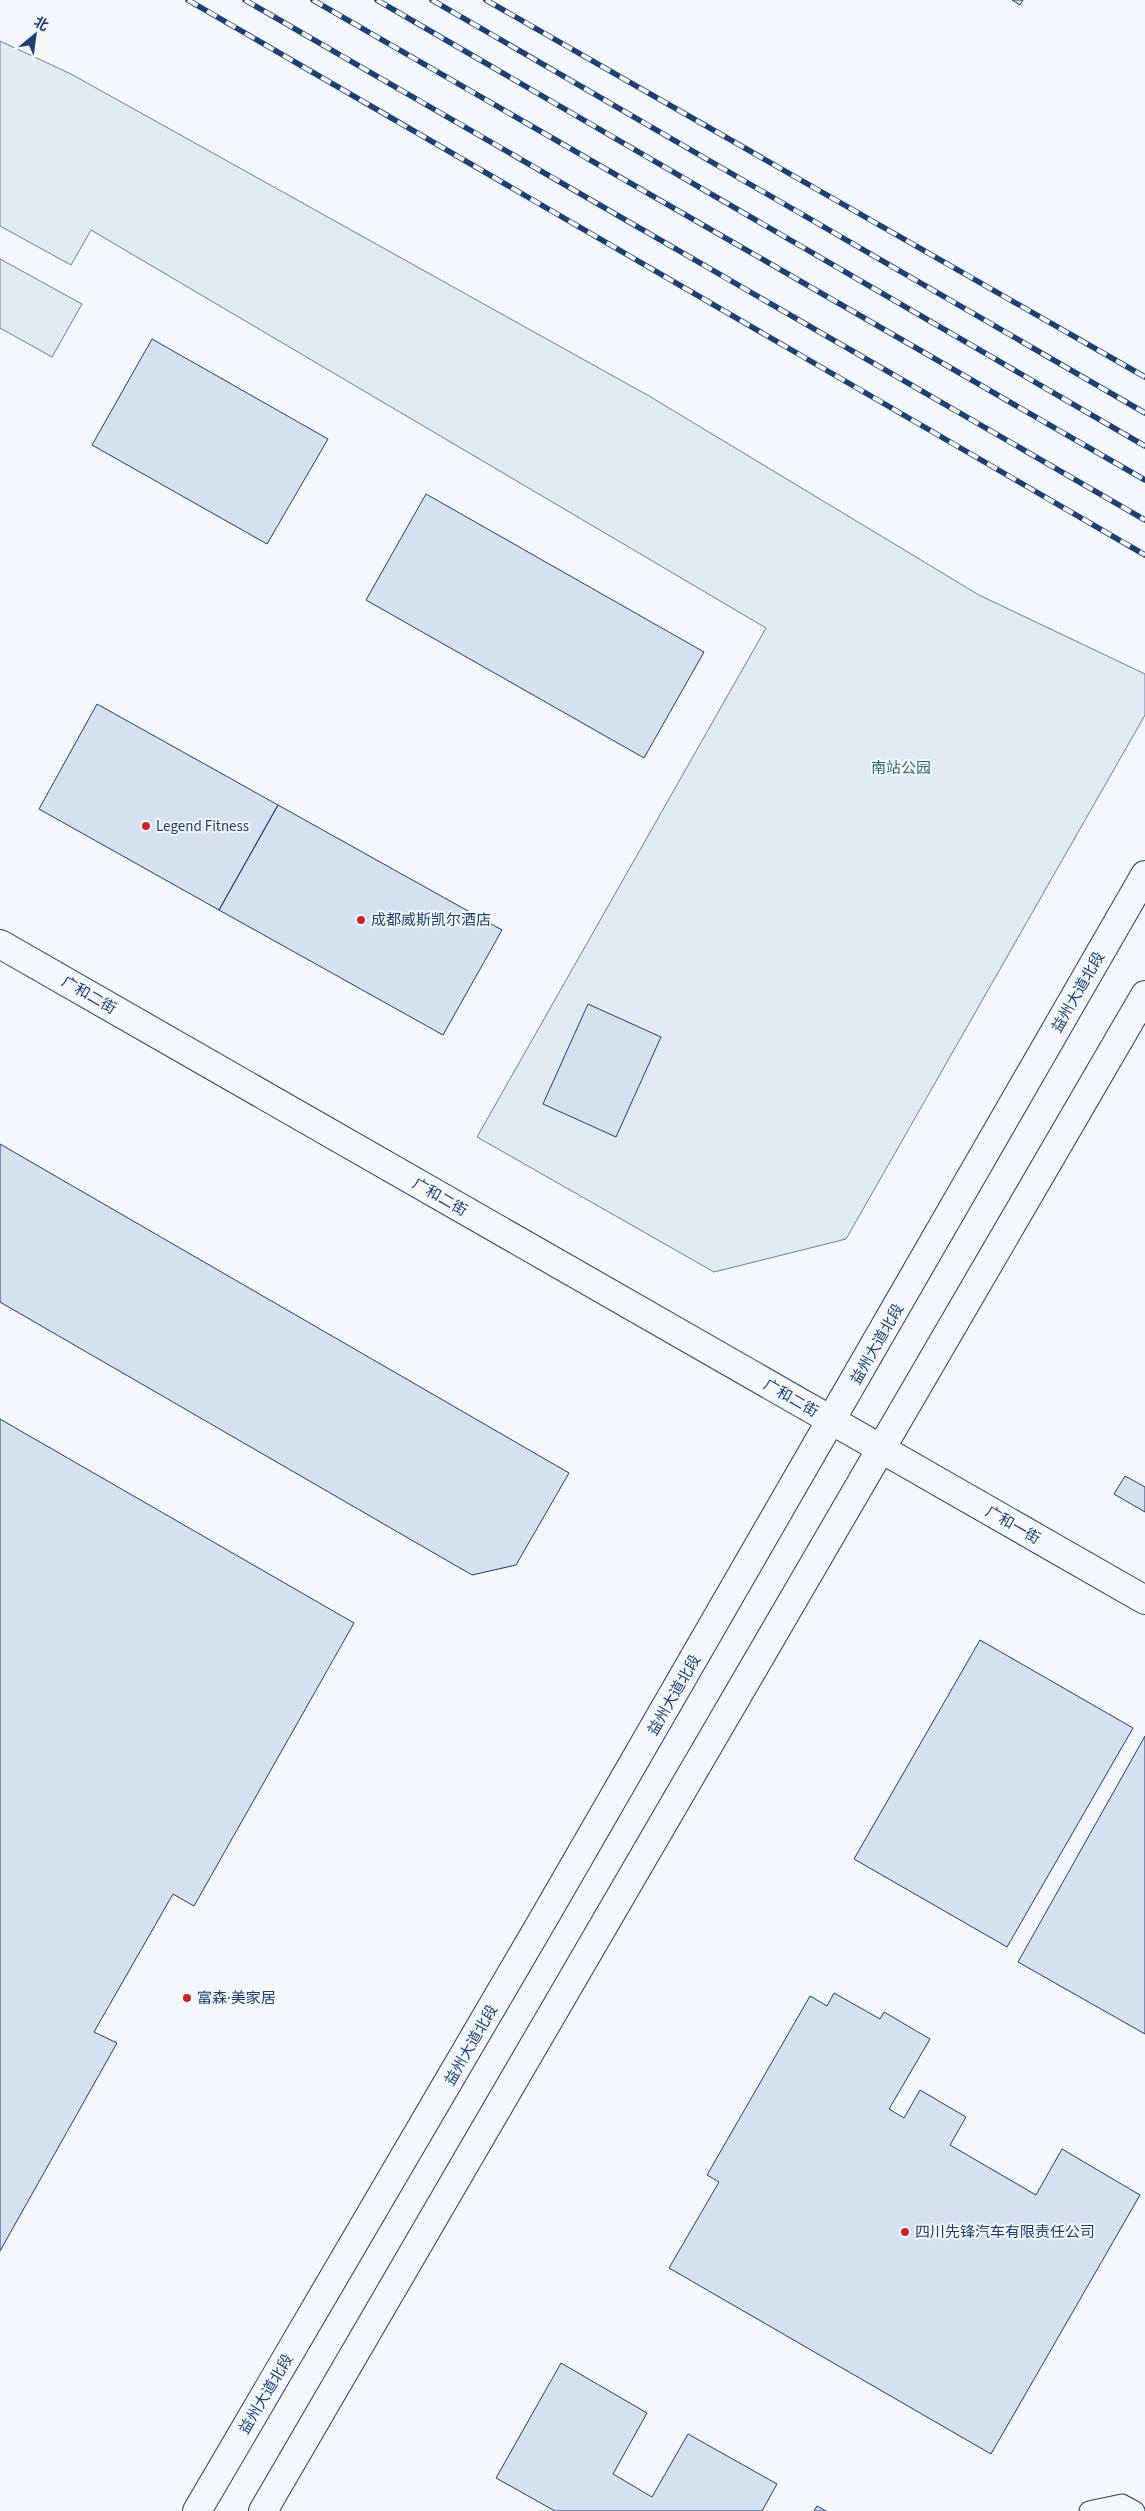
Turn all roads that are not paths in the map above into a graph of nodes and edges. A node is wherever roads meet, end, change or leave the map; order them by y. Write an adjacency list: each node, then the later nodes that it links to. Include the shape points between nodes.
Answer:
1 (1145, 874): 4 (main road, 益州大道北段)
2 (0, 944): 4 (main road, 广和二街)
3 (1145, 995): 5 (main road)
4 (832, 1422): 5 (main road, 广和二街); 7 (main road, 益州大道北段)
5 (880, 1449): 6 (main road, 广和一街); 8 (main road)
6 (1145, 1600)
7 (197, 2511)
8 (263, 2511)
9 (1089, 2511): 10 (lane, via 1122,2504)
10 (1135, 2511)

